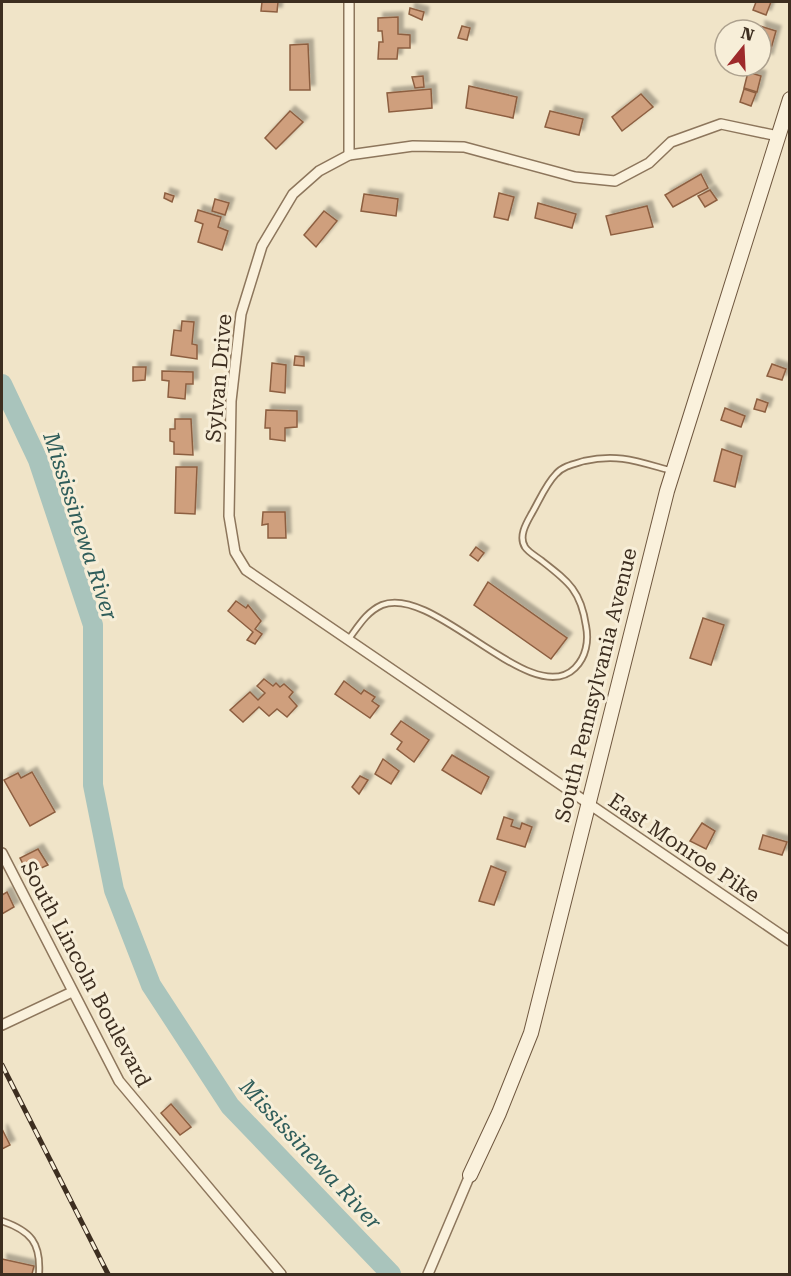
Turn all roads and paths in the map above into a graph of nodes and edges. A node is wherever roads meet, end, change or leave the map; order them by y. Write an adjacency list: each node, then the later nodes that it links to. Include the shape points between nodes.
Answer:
1 (349, 2): 4 (street)
2 (789, 99): 3 (street, South Pennsylvania Avenue)
3 (778, 136): 4 (street, Sylvan Drive, via 722,124 672,142 649,163 615,181 575,177 464,147 413,146); 5 (street, South Pennsylvania Avenue)
4 (349, 155): 6 (street, Sylvan Drive, via 319,171 293,194 262,246 241,314 231,401 229,516 235,552 246,570)
5 (673, 472): 6 (lane, via 608,456 570,465 556,474 525,525 525,547 568,582 584,610 588,636 584,654 574,669 557,676 536,674 510,663 434,615 403,604 385,604 369,612); 7 (street, South Pennsylvania Avenue)
6 (348, 640): 7 (street, Sylvan Drive)
7 (588, 805): 9 (street, East Monroe Pike); 12 (street, South Pennsylvania Avenue, via 531,1033 500,1113)
8 (2, 853): 10 (street, South Lincoln Boulevard)
9 (789, 941)
10 (72, 992): 11 (street); 15 (street, South Lincoln Boulevard, via 119,1081)
11 (2, 1025)
12 (470, 1175): 16 (street, South Pennsylvania Avenue)
13 (2, 1221): 14 (lane, via 32,1238 39,1254)
14 (39, 1275)
15 (281, 1275)
16 (428, 1275)

